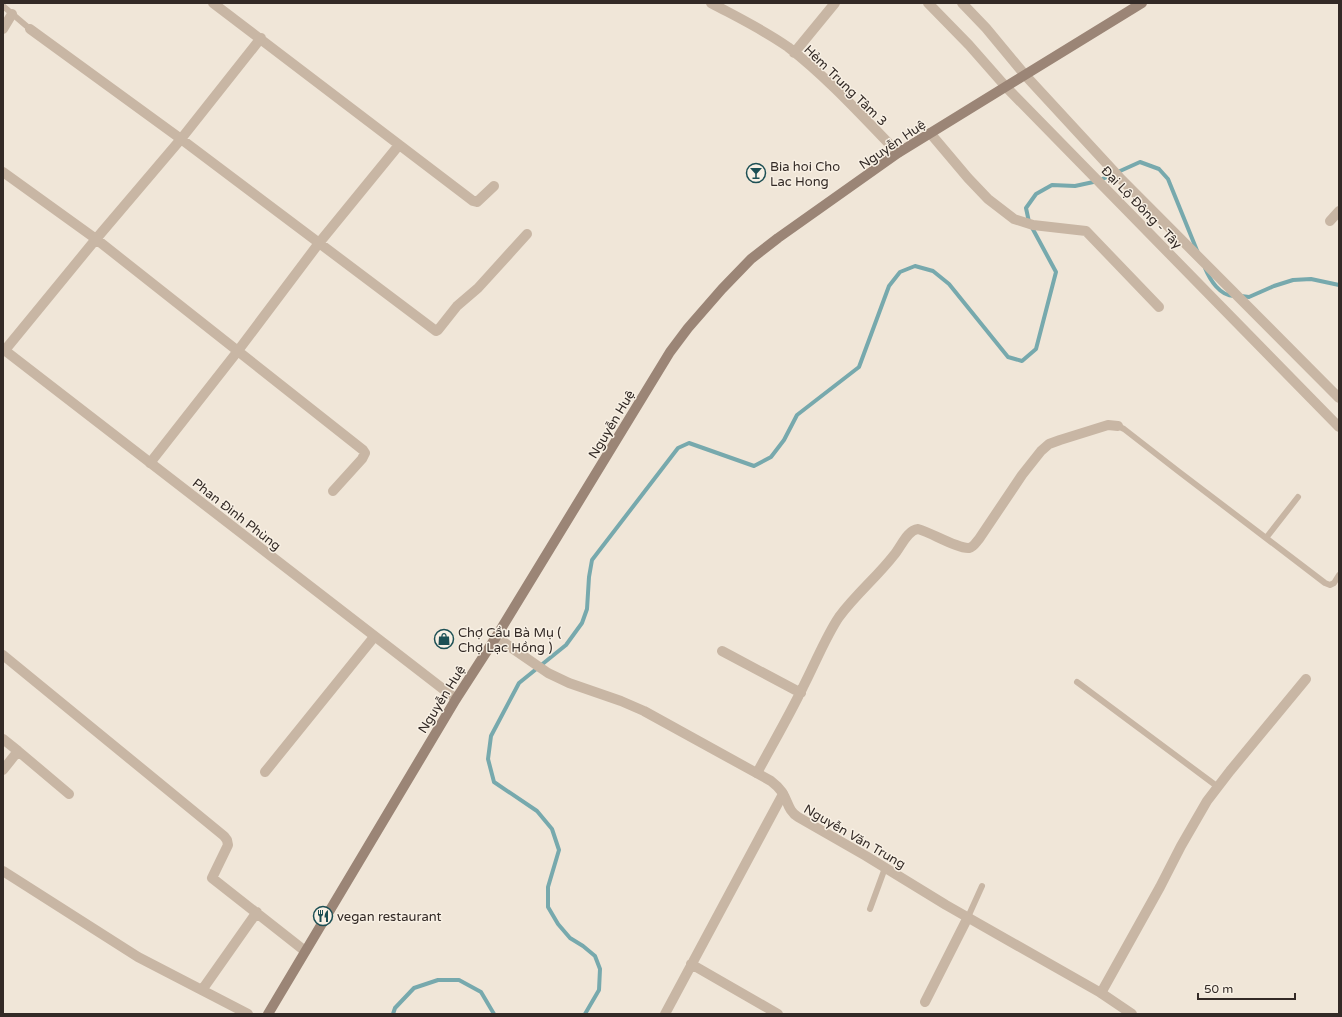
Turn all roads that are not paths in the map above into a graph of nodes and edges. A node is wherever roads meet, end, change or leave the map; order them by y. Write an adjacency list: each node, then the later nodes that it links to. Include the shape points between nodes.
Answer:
1 (213, 3): 11 (street)
2 (711, 3): 12 (street, Hẻm Trung Tâm 3, via 750,24)
3 (834, 3): 12 (street)
4 (928, 3): 14 (street, Đại Lộ Đông - Tây)
5 (962, 3): 13 (street, Đại Lộ Đông - Tây)
6 (1142, 3): 13 (main road, Nguyễn Huệ)
7 (3, 6): 8 (lane)
8 (12, 14): 9 (street); 10 (lane)
9 (3, 29)
10 (30, 29): 16 (street)
11 (261, 38): 16 (street); 17 (street)
12 (794, 53): 18 (street, Hẻm Trung Tâm 3, via 818,72)
13 (1025, 75): 14 (main road, Nguyễn Huệ); 29 (street, Đại Lộ Đông - Tây, via 1120,178)
14 (1006, 87): 15 (main road, Nguyễn Huệ); 31 (street, Đại Lộ Đông - Tây)
15 (930, 134): 18 (main road, Nguyễn Huệ); 26 (street, via 973,184 1014,219 1033,225 1086,231)
16 (181, 139): 24 (street); 25 (street)
17 (399, 145): 20 (street, via 474,201 477,202); 25 (street)
18 (898, 153): 38 (main road, Nguyễn Huệ, via 751,259 688,328 670,352)
19 (3, 172): 24 (street)
20 (494, 186)
21 (1339, 211): 22 (street)
22 (1330, 221)
23 (527, 234): 25 (street, via 436,331)
24 (96, 239): 27 (street); 28 (street)
25 (319, 243): 28 (street)
26 (1159, 308)
27 (4, 350): 32 (street, Phan Đình Phùng)
28 (237, 352): 32 (street); 33 (street, via 363,450 365,453 362,459)
29 (1339, 398)
30 (1118, 426): 35 (lane); 43 (street, via 1108,425 1049,444 1022,475 979,539 970,548 914,529 882,571 839,617)
31 (1339, 427)
32 (150, 463): 37 (street, Phan Đình Phùng)
33 (333, 491)
34 (1298, 497): 35 (lane)
35 (1266, 538): 36 (lane, via 1325,584 1334,583)
36 (1339, 575)
37 (374, 637): 44 (street, Phan Đình Phùng); 48 (street)
38 (496, 637): 44 (main road, Nguyễn Huệ); 49 (street, Nguyễn Văn Trung, via 548,673 644,711)
39 (722, 651): 43 (street)
40 (3, 656): 57 (street, via 228,840 228,846 212,878)
41 (1306, 679): 50 (street)
42 (1078, 682): 50 (lane)
43 (801, 693): 49 (street)
44 (456, 699): 59 (main road, Nguyễn Huệ)
45 (3, 739): 46 (street)
46 (18, 751): 47 (street); 51 (street)
47 (3, 770)
48 (265, 772)
49 (757, 773): 52 (street, Nguyễn Văn Trung)
50 (1218, 787): 62 (street, via 1181,846)
51 (69, 794)
52 (783, 794): 53 (street, Nguyễn Văn Trung, via 793,814); 60 (street)
53 (886, 868): 56 (lane); 58 (street, Nguyễn Văn Trung)
54 (3, 871): 61 (street, via 138,957)
55 (982, 886): 58 (lane)
56 (870, 909)
57 (257, 912): 59 (street); 61 (street)
58 (968, 917): 62 (street, Nguyễn Văn Trung); 63 (street)
59 (305, 951): 65 (main road, Nguyễn Huệ)
60 (692, 964): 66 (street); 67 (street)
61 (202, 990): 64 (street)
62 (1101, 993): 68 (street, Nguyễn Văn Trung)
63 (925, 1002)
64 (248, 1014)
65 (268, 1014)
66 (664, 1014)
67 (778, 1014)
68 (1132, 1014)

